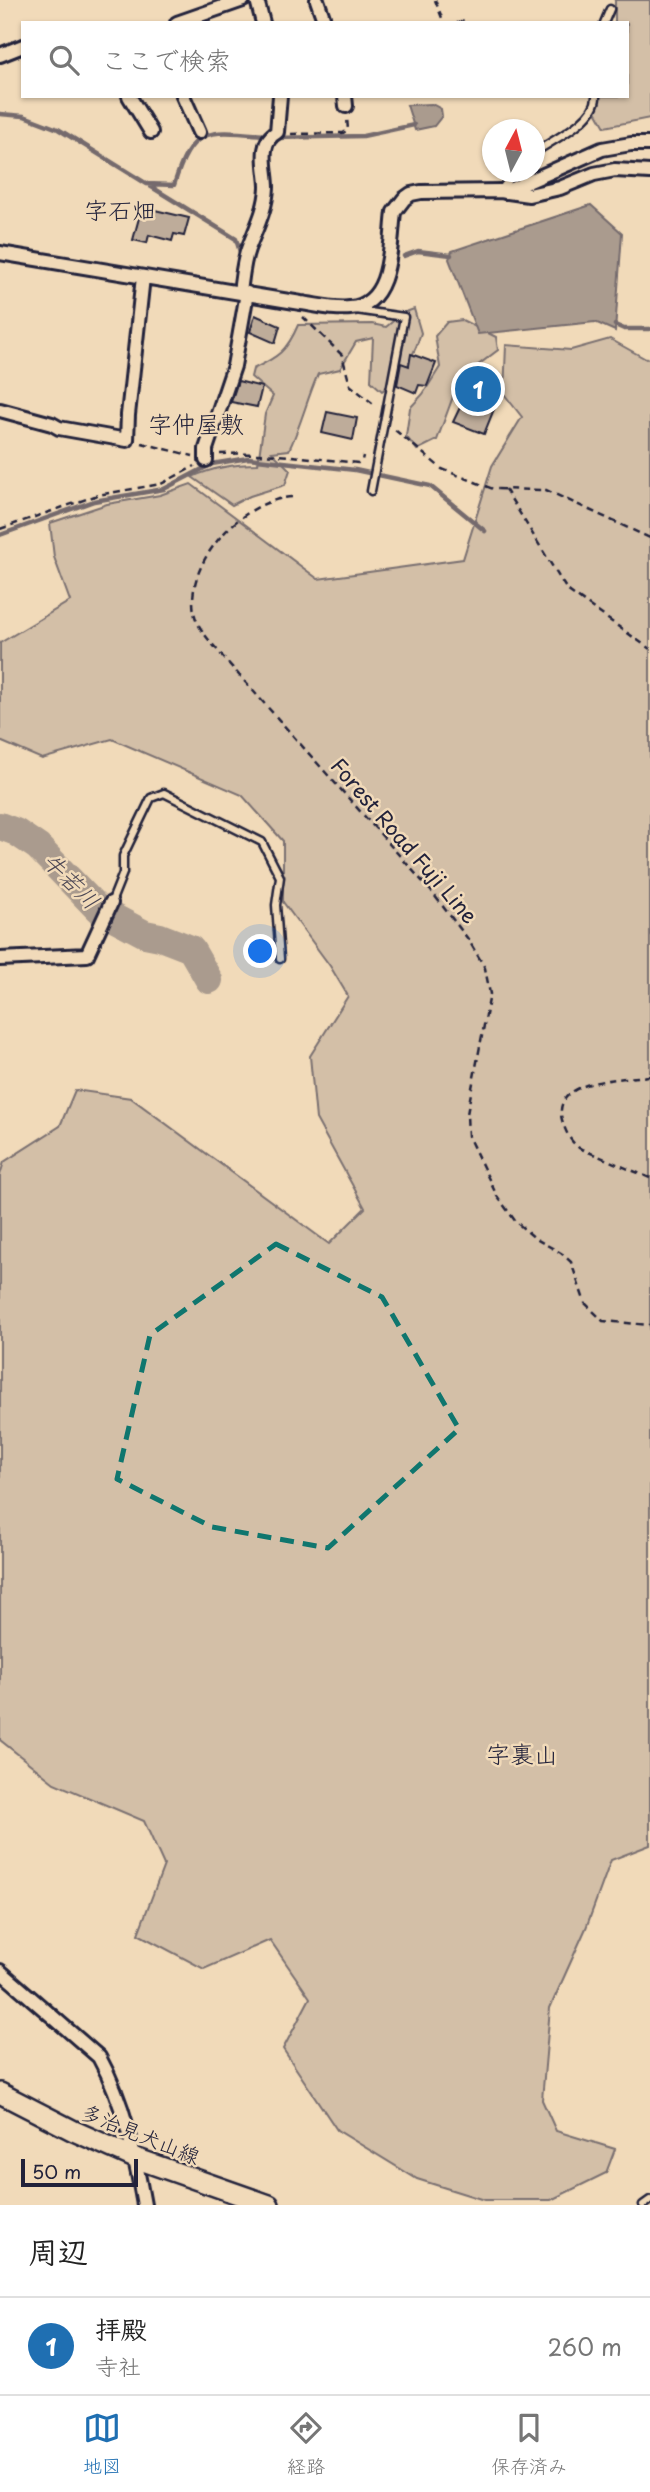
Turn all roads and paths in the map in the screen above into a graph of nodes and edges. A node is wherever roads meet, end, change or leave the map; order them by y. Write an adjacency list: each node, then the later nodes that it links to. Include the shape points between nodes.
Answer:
1 (243, 0): 6 (street)
2 (257, 0): 7 (street)
3 (317, 0): 8 (street)
4 (435, 0): 9 (path)
5 (610, 9): 10 (lane)
6 (183, 21)
7 (262, 21)
8 (324, 21)
9 (443, 21)
10 (605, 21)
11 (21, 47): 12 (street)
12 (0, 55)
13 (130, 98): 18 (street)
14 (184, 98): 19 (street)
15 (280, 98): 20 (street)
16 (597, 98): 22 (lane, via 589,117)
17 (346, 101): 20 (path, via 348,130 343,133)
18 (150, 132)
19 (199, 132)
20 (277, 132): 28 (street, via 264,149 265,209 247,252)
21 (650, 144): 25 (street, via 602,149)
22 (545, 146)
23 (650, 172): 25 (street, via 594,174 530,195)
24 (508, 182): 25 (lane)
25 (502, 192): 30 (street, via 421,192 404,199 394,212 380,289 365,305)
26 (0, 253): 27 (street)
27 (143, 277): 28 (street); 34 (street)
28 (243, 293): 29 (street); 36 (street, via 234,366)
29 (301, 303): 30 (street); 32 (path, via 303,318 342,355 350,384)
30 (344, 309): 32 (lane, via 404,317)
31 (0, 410): 34 (street, via 58,428)
32 (384, 413): 33 (lane)
33 (383, 421): 37 (path, via 442,469 493,489); 38 (lane)
34 (127, 440): 36 (path)
35 (363, 456): 36 (path, via 358,463 248,453)
36 (206, 460): 40 (path, via 161,484 98,495)
37 (505, 489): 41 (path, via 546,490); 42 (path, via 567,590)
38 (371, 491)
39 (292, 497): 48 (path, Forest Road Fuji Line, via 262,503 226,529 206,558 193,591 194,615 223,657 431,891 485,968 490,994 467,1114 468,1136 497,1196 516,1222 570,1262 585,1303 603,1321)
40 (0, 529)
41 (650, 538)
42 (650, 649)
43 (111, 903): 44 (street, via 87,954); 45 (lane, via 128,845 151,798 164,793 262,842 280,877 276,905)
44 (0, 958)
45 (280, 959)
46 (650, 1076): 47 (path, via 581,1085 568,1094 561,1113 570,1140 579,1148)
47 (650, 1178)
48 (650, 1325)
49 (0, 1971): 51 (street, via 99,2057 110,2076)
50 (0, 2093): 51 (main road, 多治見犬山線)
51 (135, 2158): 53 (street); 54 (main road, 多治見犬山線)
52 (650, 2200): 55 (lane)
53 (144, 2205)
54 (268, 2205)
55 (643, 2205)

